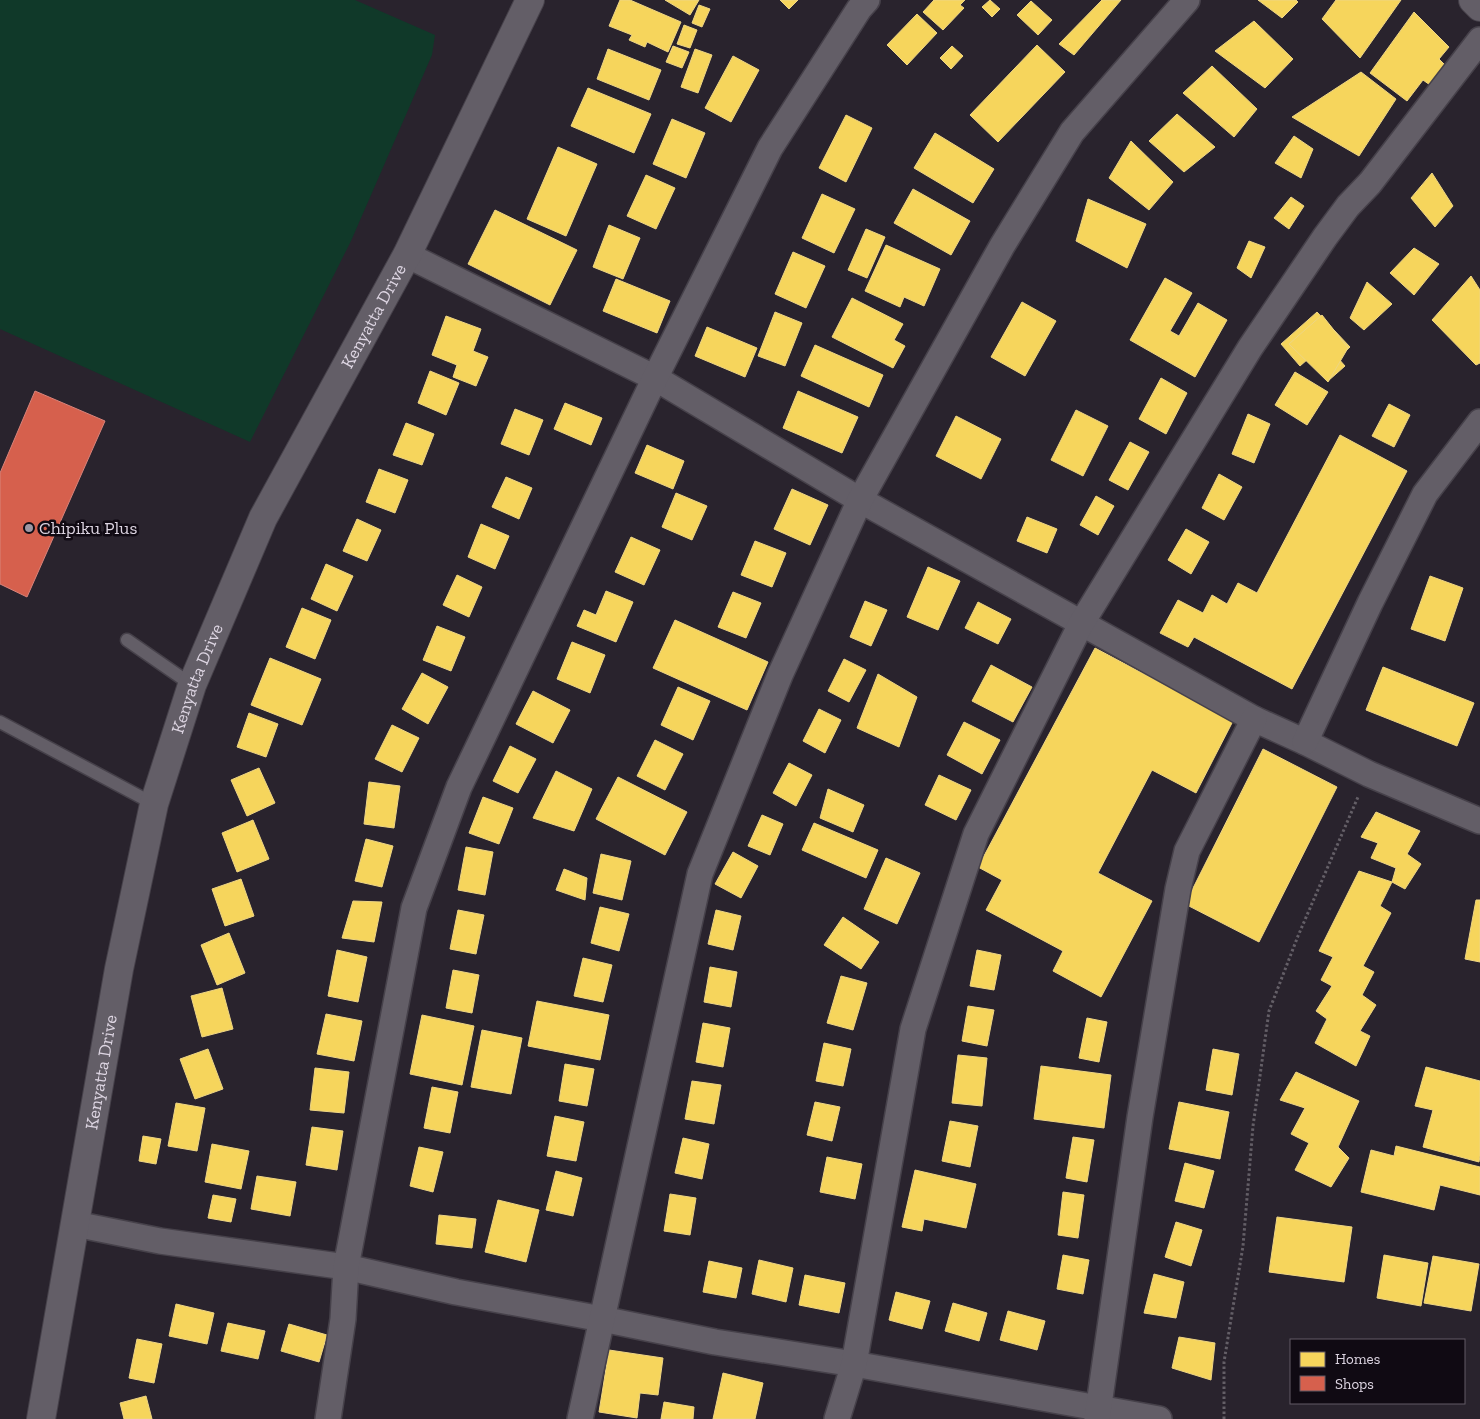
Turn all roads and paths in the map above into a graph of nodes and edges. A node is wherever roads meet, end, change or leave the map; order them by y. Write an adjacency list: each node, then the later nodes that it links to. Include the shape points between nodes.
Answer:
1 (530, 0): 7 (main road, Kenyatta Drive)
2 (867, 0): 8 (street, via 770,148)
3 (1187, 0): 10 (street, via 1072,132 1002,246)
4 (1474, 0): 5 (main road)
5 (1480, 6)
6 (1480, 40): 11 (street, via 1325,237 1250,348)
7 (407, 255): 8 (street); 13 (main road, Kenyatta Drive, via 263,518)
8 (655, 378): 10 (street); 21 (street, via 459,787 414,908)
9 (1480, 422): 16 (street, via 1425,494)
10 (860, 500): 11 (street); 22 (street, via 780,675 700,874)
11 (1081, 624): 14 (street); 23 (street, via 976,834 913,1029)
12 (127, 640): 13 (lane)
13 (192, 685): 18 (main road, Kenyatta Drive)
14 (1254, 719): 16 (street); 24 (street, via 1187,851 1178,889 1140,1117)
15 (0, 722): 18 (lane)
16 (1306, 742): 17 (street)
17 (1369, 774): 19 (street); 30 (path, via 1298,936 1270,1011 1253,1126 1244,1246 1224,1362)
18 (154, 804): 20 (main road, Kenyatta Drive, via 119,969)
19 (1480, 821)
20 (75, 1224): 21 (street, via 160,1241); 25 (main road, Kenyatta Drive)
21 (346, 1267): 22 (street, via 456,1292); 26 (street, via 343,1319)
22 (602, 1318): 23 (street, via 715,1342); 27 (street)
23 (854, 1364): 24 (street); 28 (street)
24 (1098, 1414): 29 (street)
25 (41, 1419)
26 (328, 1419)
27 (580, 1419)
28 (837, 1419)
29 (1160, 1419)
30 (1224, 1419)

